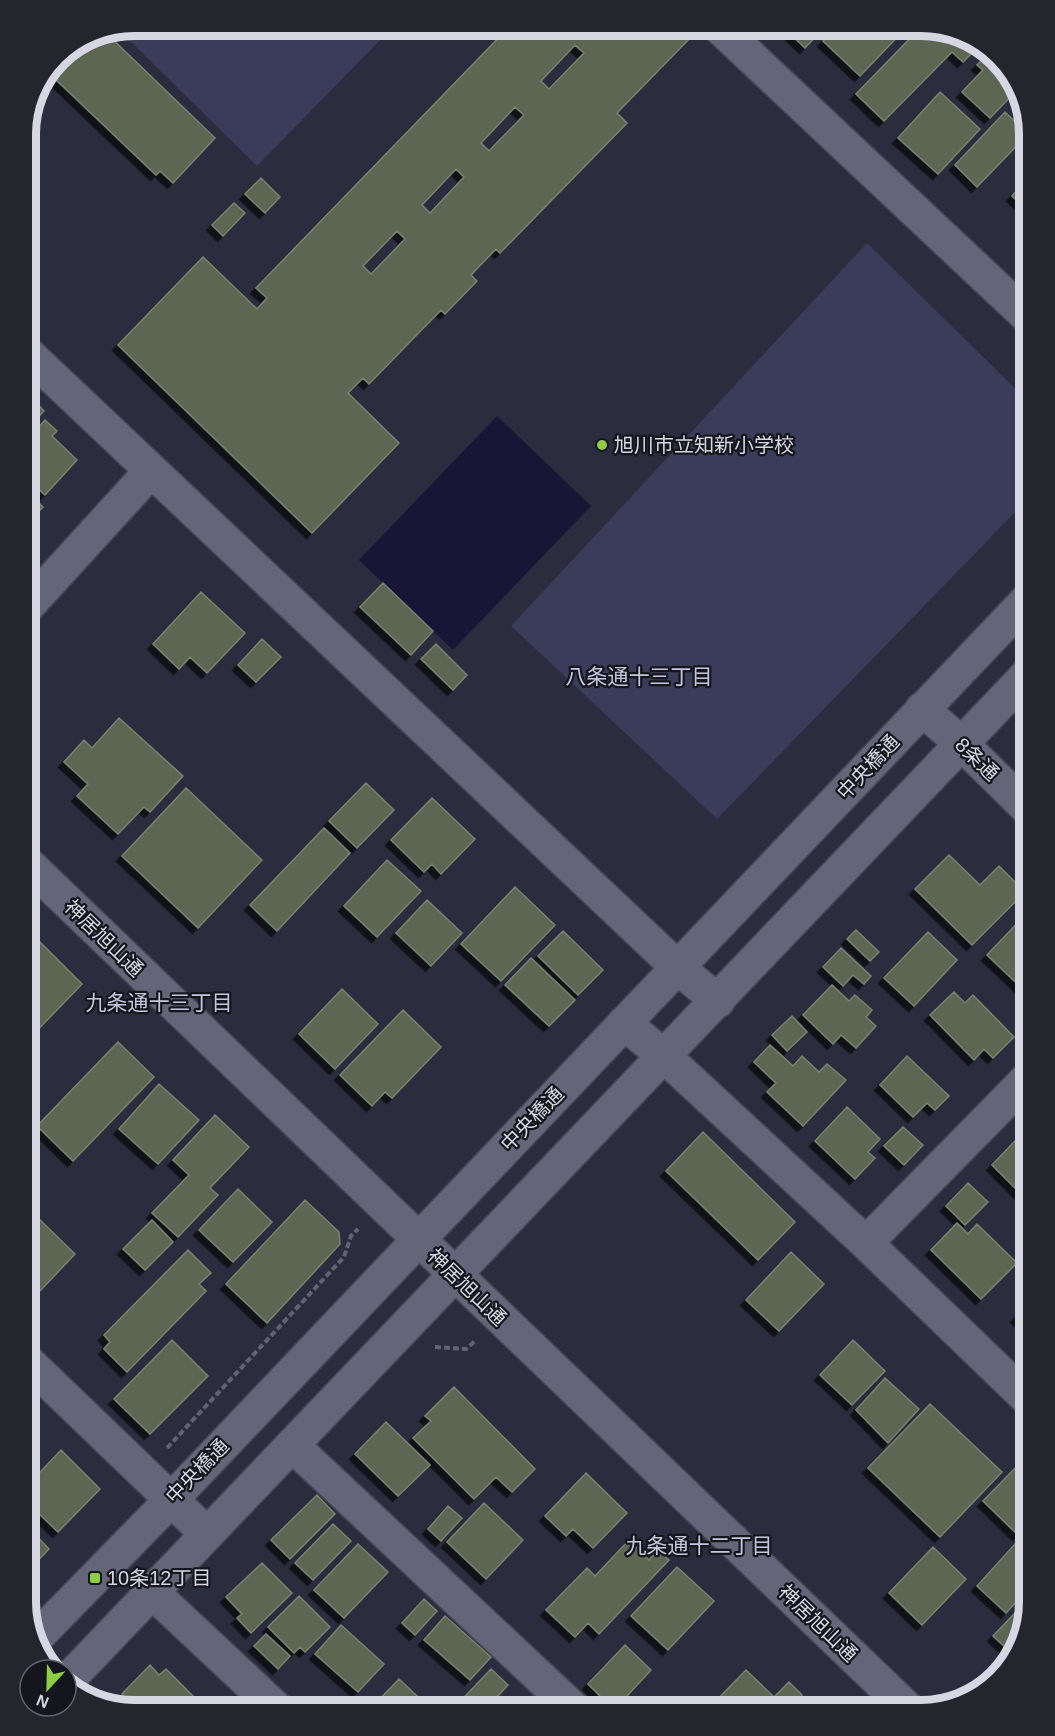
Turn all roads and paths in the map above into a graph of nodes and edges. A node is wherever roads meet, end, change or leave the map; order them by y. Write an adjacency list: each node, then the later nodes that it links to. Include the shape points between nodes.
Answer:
1 (729, 36): 2 (street)
2 (1019, 309)
3 (36, 362): 4 (street)
4 (151, 471): 5 (street); 12 (street)
5 (36, 597)
6 (1019, 608): 8 (street, 中央橋通)
7 (1019, 684): 9 (street)
8 (922, 709): 9 (street, 8条通); 12 (street, 中央橋通)
9 (962, 744): 10 (street, 8条通); 13 (street)
10 (1019, 800)
11 (36, 872): 18 (street, 神居旭山通)
12 (677, 967): 13 (street); 14 (street, 中央橋通)
13 (718, 1000): 15 (street)
14 (624, 1023): 15 (street); 18 (street, 中央橋通)
15 (664, 1056): 19 (street); 20 (street)
16 (1019, 1087): 19 (street)
17 (351, 1236): 26 (path, via 344,1257)
18 (418, 1239): 20 (street, 神居旭山通); 27 (street, 中央橋通)
19 (866, 1243): 24 (street)
20 (455, 1275): 25 (street); 34 (street, 神居旭山通)
21 (432, 1347): 22 (path)
22 (466, 1349)
23 (36, 1370): 26 (street)
24 (1019, 1390)
25 (292, 1445): 28 (street); 33 (street)
26 (143, 1473): 27 (street)
27 (171, 1500): 28 (street); 30 (street, 中央橋通)
28 (207, 1534): 29 (street)
29 (152, 1592): 31 (street); 32 (street)
30 (41, 1633)
31 (78, 1669)
32 (267, 1700)
33 (564, 1700)
34 (899, 1700)

